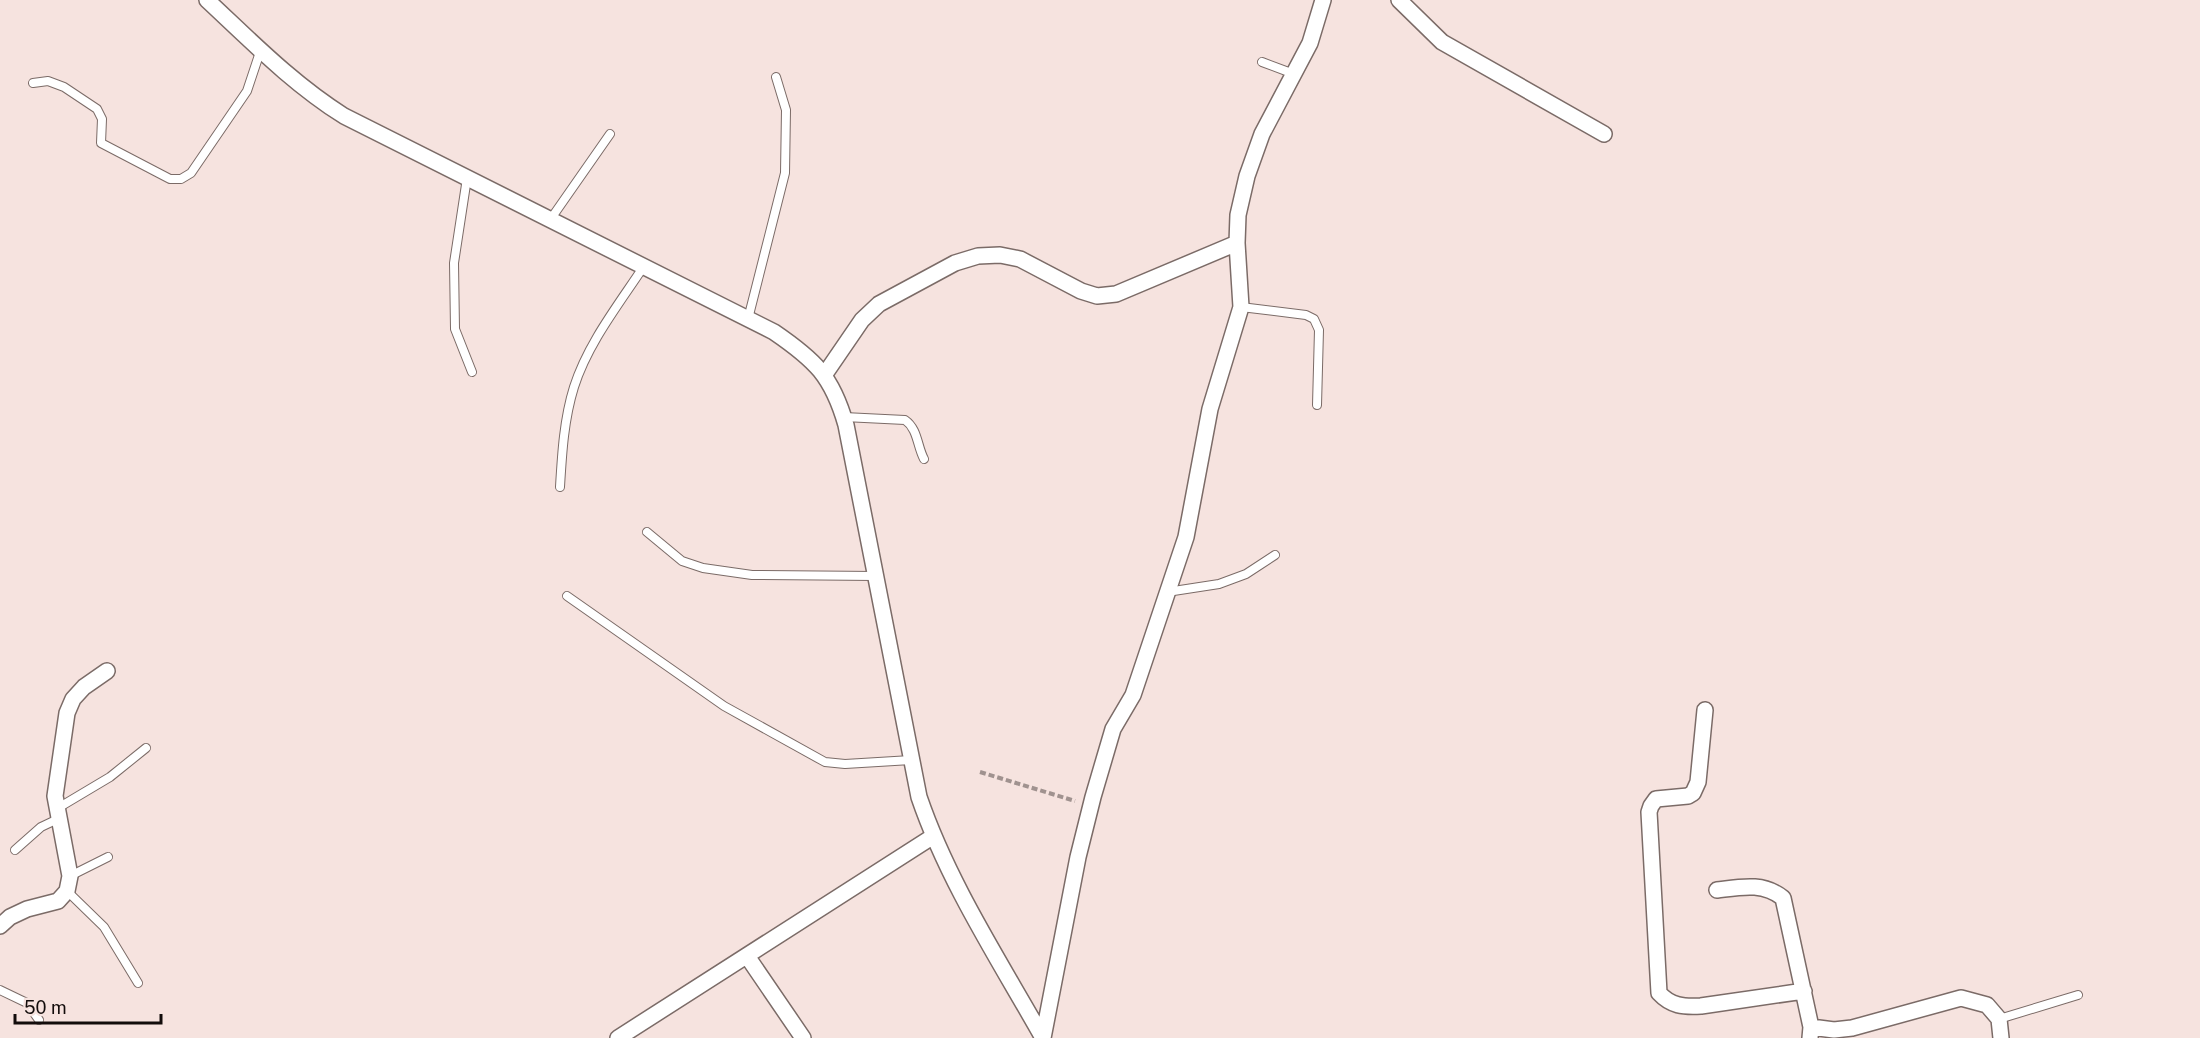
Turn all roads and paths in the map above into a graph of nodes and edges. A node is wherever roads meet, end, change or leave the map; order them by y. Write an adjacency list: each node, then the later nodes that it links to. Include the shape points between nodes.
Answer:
1 (207, 0): 4 (street)
2 (1323, 0): 6 (street, via 1310,43)
3 (1399, 0): 10 (street, via 1442,42)
4 (261, 50): 8 (lane, via 247,91 191,173 181,179 170,179 101,143 102,119 97,109 64,87 48,81); 11 (street, via 316,98 344,116)
5 (1262, 62): 6 (lane)
6 (1294, 74): 13 (street, via 1253,154 1238,215)
7 (776, 77): 16 (lane, via 786,110 785,173)
8 (33, 83)
9 (610, 134): 12 (lane)
10 (1604, 135)
11 (467, 178): 12 (street); 17 (lane, via 454,263 455,318)
12 (550, 220): 14 (street)
13 (1237, 243): 15 (street); 18 (street, via 1116,294 1097,296 1020,259 1000,255 966,259 879,304 862,320)
14 (644, 266): 16 (street); 22 (lane, via 596,340 574,386 563,436)
15 (1241, 307): 19 (lane, via 1314,319 1319,330); 26 (street, via 1210,409 1186,537)
16 (748, 319): 18 (street, via 804,352)
17 (472, 372)
18 (825, 374): 20 (street)
19 (1317, 405)
20 (844, 417): 21 (lane, via 905,420 915,430); 25 (street)
21 (924, 459)
22 (560, 487)
23 (647, 532): 25 (lane, via 682,561 703,568 752,575)
24 (1275, 555): 26 (lane, via 1246,574 1219,584)
25 (876, 576): 31 (street)
26 (1167, 592): 33 (street, via 1133,694 1113,729)
27 (567, 596): 31 (lane, via 724,706 825,762)
28 (107, 671): 34 (street, via 84,687 67,713 57,782)
29 (1705, 710): 44 (street, via 1698,782 1693,793 1656,799 1650,812 1659,993 1668,1003 1701,1006)
30 (146, 748): 34 (lane)
31 (911, 760): 35 (street)
32 (980, 772): 33 (path)
33 (1090, 806): 51 (street)
34 (59, 813): 36 (lane); 38 (street)
35 (932, 837): 41 (street); 51 (street)
36 (15, 850)
37 (108, 857): 38 (lane)
38 (69, 883): 40 (street, via 58,900 27,909); 42 (lane, via 104,927)
39 (1717, 890): 44 (street, via 1763,887 1783,898)
40 (0, 926)
41 (747, 956): 49 (street); 50 (street)
42 (138, 983)
43 (0, 990): 47 (lane, via 27,1003)
44 (1804, 991): 48 (street)
45 (2079, 995): 46 (lane)
46 (1999, 1019): 48 (street, via 1987,1005 1961,999 1851,1028); 52 (street)
47 (39, 1020)
48 (1810, 1032)
49 (624, 1037)
50 (803, 1038)
51 (1043, 1038)
52 (2001, 1038)

